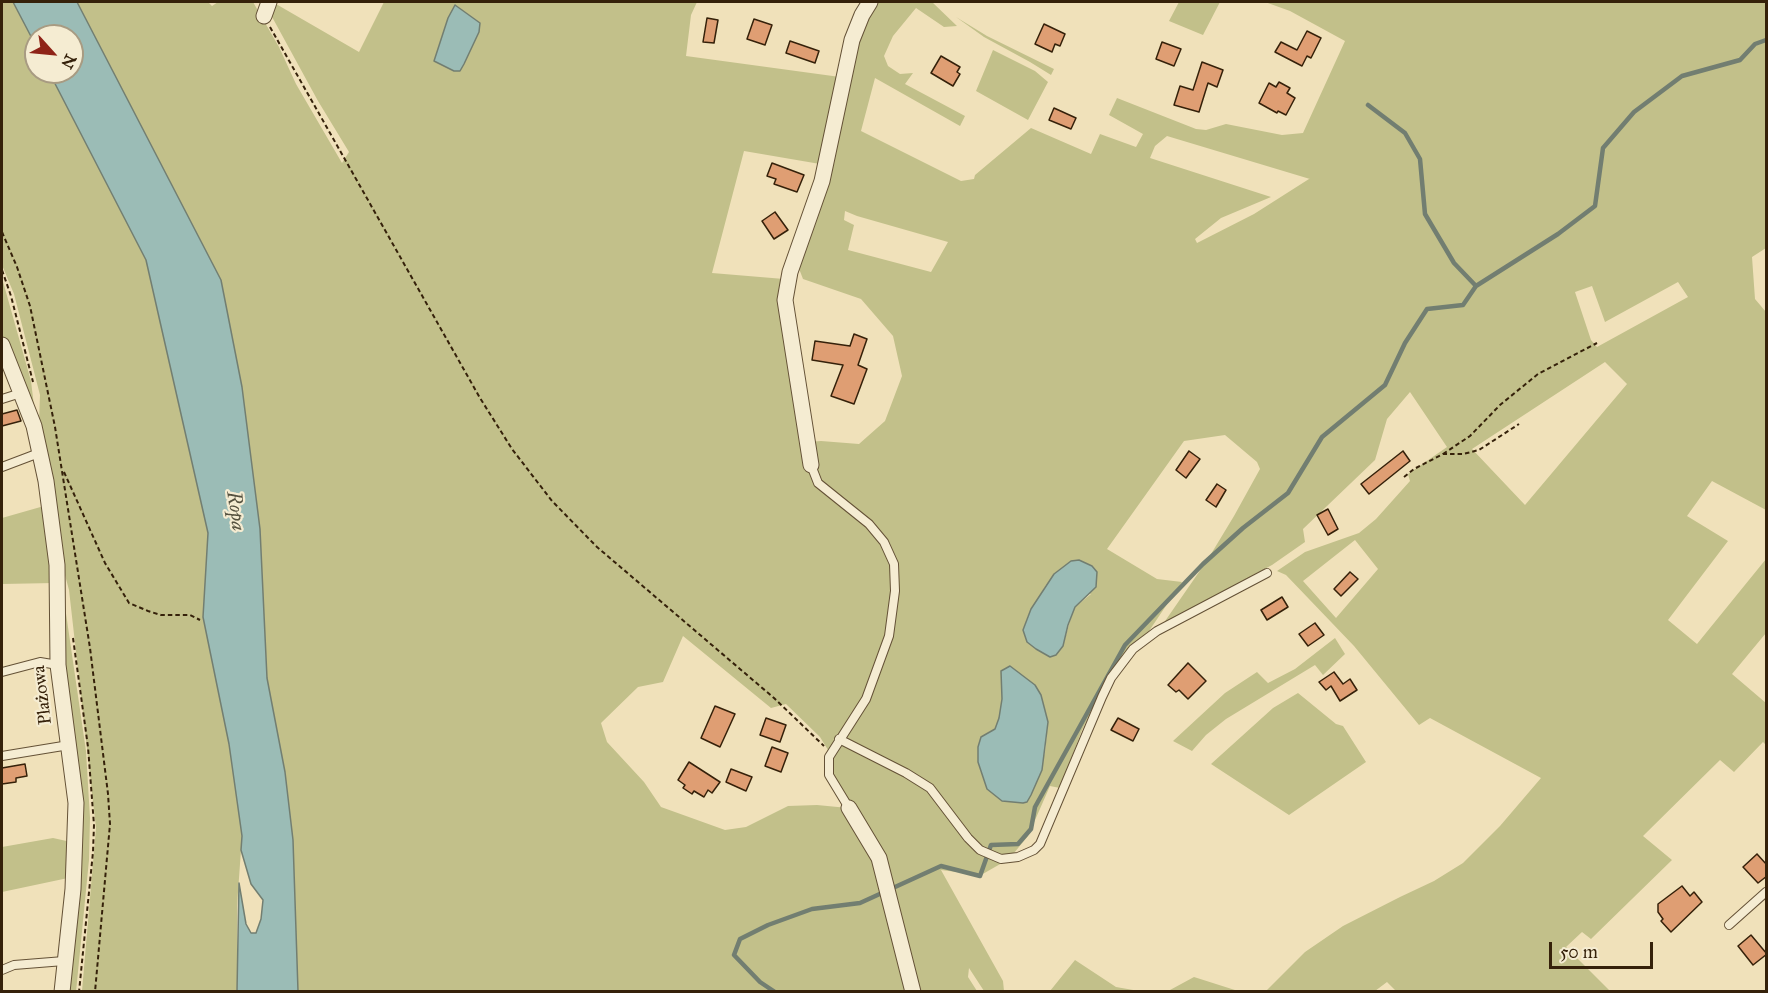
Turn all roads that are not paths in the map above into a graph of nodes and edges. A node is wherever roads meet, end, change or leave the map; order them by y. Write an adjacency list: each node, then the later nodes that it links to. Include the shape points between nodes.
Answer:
1 (870, 2): 6 (street, via 852,40 822,181 790,272 785,300)
2 (2, 345): 3 (street, Plażowa)
3 (28, 390): 4 (lane); 5 (street, Plażowa, via 34,426)
4 (2, 399)
5 (46, 450): 7 (lane); 9 (street, Plażowa, via 57,565)
6 (811, 465): 11 (lane, via 818,483 869,524 884,542 894,564 889,636 866,699)
7 (2, 467)
8 (1267, 573): 11 (lane, via 1157,631 1132,649 1102,697 1040,844 1018,857 1001,859 980,850 930,788)
9 (58, 665): 10 (lane, via 40,662); 12 (street, Plażowa)
10 (2, 672)
11 (839, 739): 14 (lane, via 830,753 829,775)
12 (69, 745): 13 (lane); 17 (street, Plażowa, via 76,803 73,889)
13 (2, 756)
14 (849, 808): 20 (street, via 875,850)
15 (1767, 892): 16 (lane)
16 (1729, 925)
17 (64, 961): 18 (lane, via 14,965); 19 (street, Plażowa)
18 (2, 970)
19 (62, 992)
20 (913, 992)

